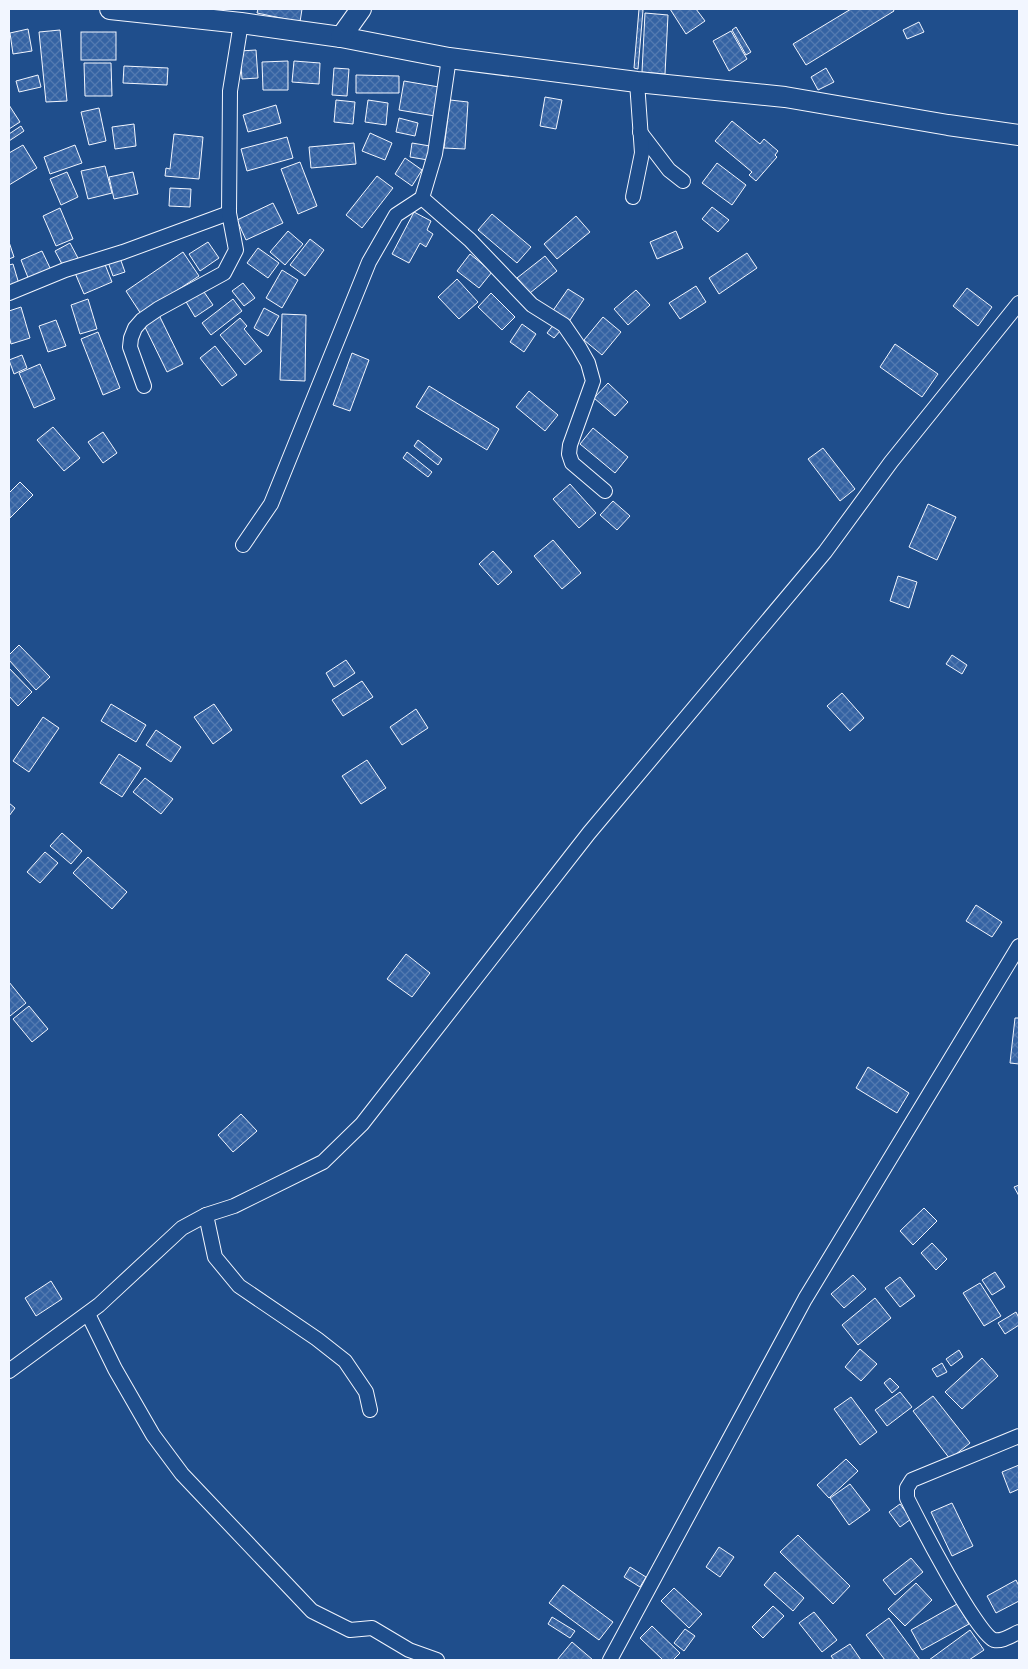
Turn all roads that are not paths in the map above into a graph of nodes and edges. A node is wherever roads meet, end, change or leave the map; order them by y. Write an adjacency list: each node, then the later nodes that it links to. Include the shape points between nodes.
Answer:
1 (110, 9): 3 (street)
2 (361, 9): 4 (street)
3 (241, 23): 4 (street); 12 (street, via 230,91)
4 (341, 37): 5 (street)
5 (449, 58): 6 (street); 11 (street, via 435,154)
6 (637, 82): 7 (street); 8 (street, via 785,97)
7 (639, 132): 9 (street); 10 (street, via 641,161)
8 (1019, 135)
9 (683, 181)
10 (633, 197)
11 (422, 198): 16 (street, via 470,240 532,305 564,325 579,347 593,380 569,454 572,462); 17 (street, via 396,214 369,262 271,504)
12 (229, 213): 13 (street); 15 (street, via 236,250 224,273 158,309 135,328 130,346)
13 (9, 293)
14 (1019, 303): 19 (street, via 891,462 825,552 589,834 362,1124 323,1162 234,1206)
15 (144, 386)
16 (605, 491)
17 (242, 545)
18 (1019, 946): 26 (street, via 805,1299)
19 (206, 1215): 20 (street, via 182,1228); 22 (street, via 216,1257 239,1286 345,1361 366,1392)
20 (88, 1314): 21 (street); 25 (street, via 115,1370 153,1435 182,1474 312,1611 350,1630 372,1628 409,1650)
21 (9, 1371)
22 (370, 1410)
23 (1019, 1436): 24 (street, via 912,1480 907,1488 907,1498 966,1607 990,1638 1002,1640)
24 (1019, 1632)
25 (437, 1660)
26 (610, 1660)

